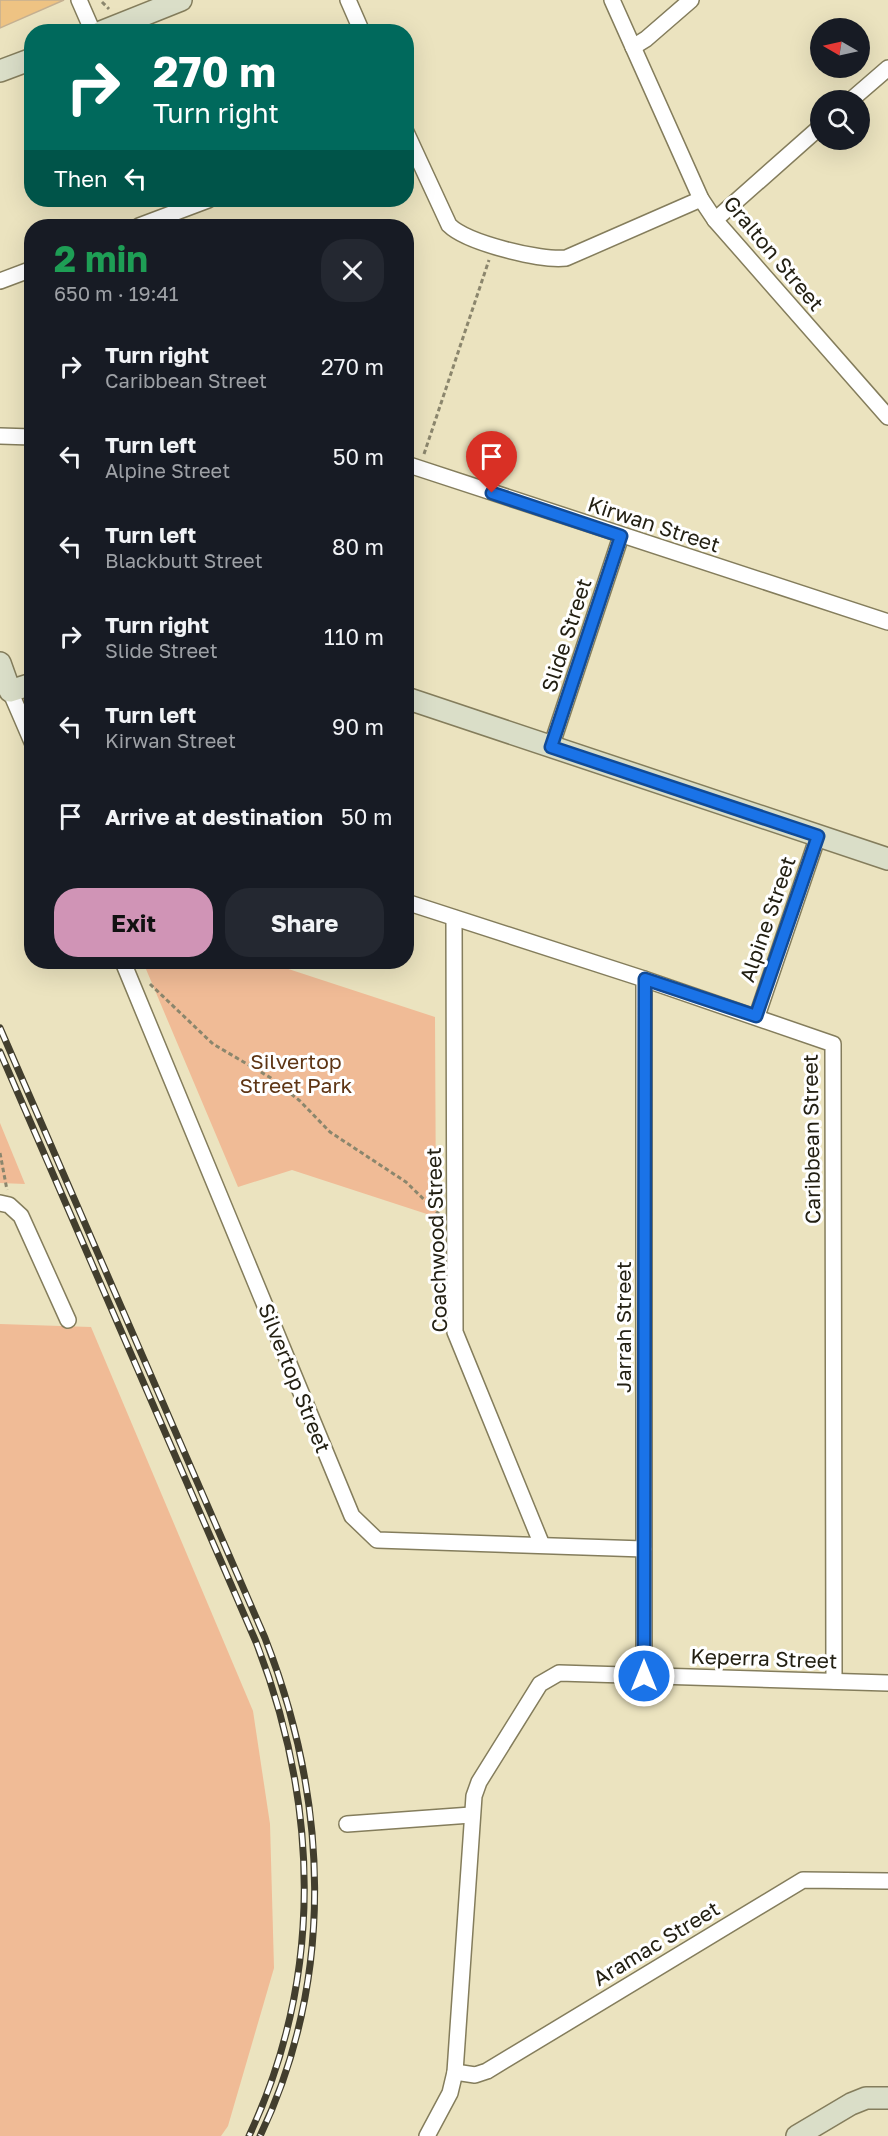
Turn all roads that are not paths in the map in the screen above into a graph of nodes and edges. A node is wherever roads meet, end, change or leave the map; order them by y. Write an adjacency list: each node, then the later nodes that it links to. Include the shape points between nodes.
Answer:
1 (79, 0): 6 (street)
2 (181, 0): 7 (street)
3 (348, 0): 8 (street)
4 (612, 0): 9 (street, Gralton Street)
5 (691, 0): 9 (street)
6 (90, 24)
7 (120, 24)
8 (358, 24)
9 (633, 47): 16 (street, Gralton Street)
10 (24, 62): 12 (street)
11 (888, 68): 13 (street)
12 (0, 71)
13 (863, 90)
14 (810, 136): 19 (street)
15 (414, 149): 16 (street, via 449,225 460,233 551,260 566,258)
16 (701, 199): 19 (street, Gralton Street)
17 (189, 207): 18 (street)
18 (158, 219)
19 (715, 220): 22 (street, Gralton Street)
20 (24, 271): 21 (street)
21 (0, 281)
22 (888, 417)
23 (0, 436): 24 (street)
24 (24, 437)
25 (414, 467): 26 (street, Kirwan Street)
26 (621, 536): 27 (street, Kirwan Street); 33 (street, Slide Street)
27 (888, 622)
28 (0, 663): 30 (street)
29 (24, 687): 30 (street)
30 (10, 691): 32 (street)
31 (414, 701): 33 (street)
32 (24, 723)
33 (551, 747): 34 (street)
34 (818, 836): 35 (street); 40 (street, Alpine Street)
35 (888, 859)
36 (414, 905): 37 (street, Caribbean Street)
37 (454, 918): 39 (street, Caribbean Street); 43 (street, Coachwood Street, via 455,1332)
38 (126, 969): 43 (street, Silvertop Street, via 352,1516 377,1540)
39 (645, 979): 40 (street, Caribbean Street); 44 (street, Jarrah Street)
40 (756, 1016): 46 (street, Caribbean Street, via 833,1044)
41 (4, 1204): 42 (street, via 21,1216)
42 (68, 1320)
43 (542, 1545): 44 (street, Silvertop Street)
44 (644, 1549): 45 (street, Jarrah Street)
45 (644, 1676): 46 (street, Keperra Street); 48 (street, Keperra Street, via 559,1673 540,1684 479,1782)
46 (834, 1681): 47 (street, Keperra Street)
47 (888, 1683)
48 (471, 1815): 49 (street); 51 (street, Keperra Street)
49 (347, 1824)
50 (888, 1881): 51 (street, Aramac Street, via 803,1880 487,2071 475,2075)
51 (455, 2072): 53 (street, Keperra Street, via 450,2093)
52 (888, 2098): 54 (street, via 866,2098 851,2104)
53 (428, 2136)
54 (797, 2136)

